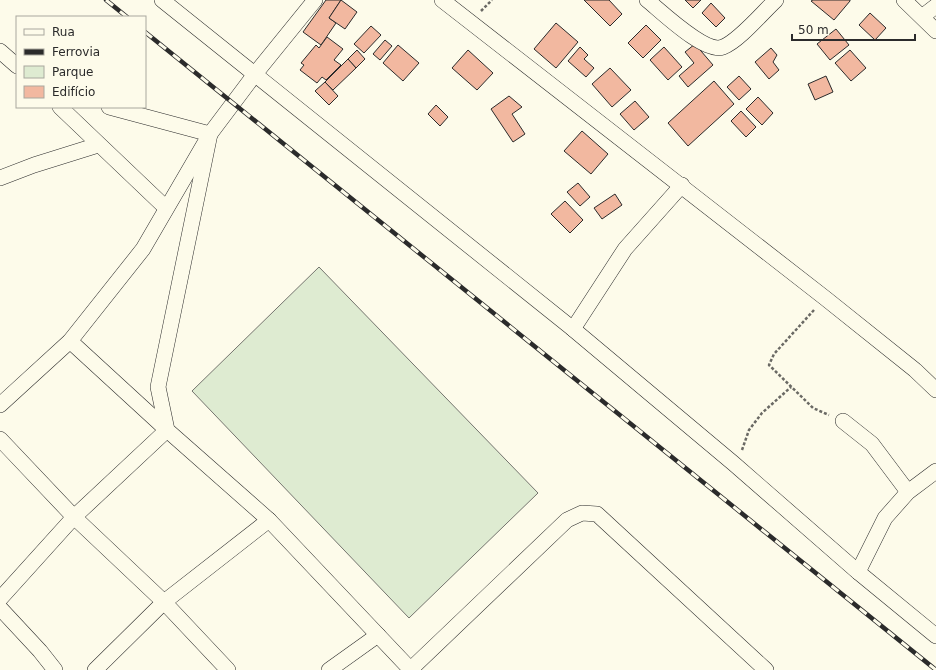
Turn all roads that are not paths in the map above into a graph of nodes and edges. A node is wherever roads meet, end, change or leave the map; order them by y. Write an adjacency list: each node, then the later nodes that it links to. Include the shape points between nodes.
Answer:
1 (162, 0): 12 (street)
2 (315, 0): 12 (street)
3 (442, 0): 18 (street)
4 (647, 0): 5 (street, via 701,43 715,48 723,47 734,40)
5 (776, 0)
6 (904, 0): 8 (street)
7 (936, 6): 8 (street)
8 (923, 16): 9 (street)
9 (936, 31)
10 (0, 51): 11 (street)
11 (16, 65)
12 (255, 74): 15 (street); 20 (street)
13 (61, 108): 16 (street)
14 (113, 108): 15 (street)
15 (210, 134): 19 (street); 25 (street, via 158,387)
16 (98, 145): 17 (street); 19 (street)
17 (0, 178)
18 (682, 185): 20 (street, via 625,249); 22 (street, via 826,298)
19 (166, 208): 21 (street, via 143,249)
20 (573, 329): 31 (street, via 734,463)
21 (70, 341): 23 (street); 25 (street)
22 (936, 390)
23 (0, 405)
24 (843, 421): 28 (street, via 872,444)
25 (167, 430): 29 (street); 30 (street)
26 (0, 439): 29 (street)
27 (936, 471): 28 (street)
28 (908, 492): 31 (street, via 885,518)
29 (74, 517): 32 (street); 33 (street)
30 (269, 520): 33 (street); 35 (street)
31 (858, 572): 36 (street)
32 (0, 599)
33 (164, 602): 38 (street); 39 (street)
34 (0, 608): 37 (street)
35 (378, 635): 40 (street); 41 (street)
36 (936, 636)
37 (55, 670)
38 (95, 670)
39 (228, 670)
40 (329, 670)
41 (411, 670): 42 (street, via 567,520 582,513 597,514)
42 (766, 670)

